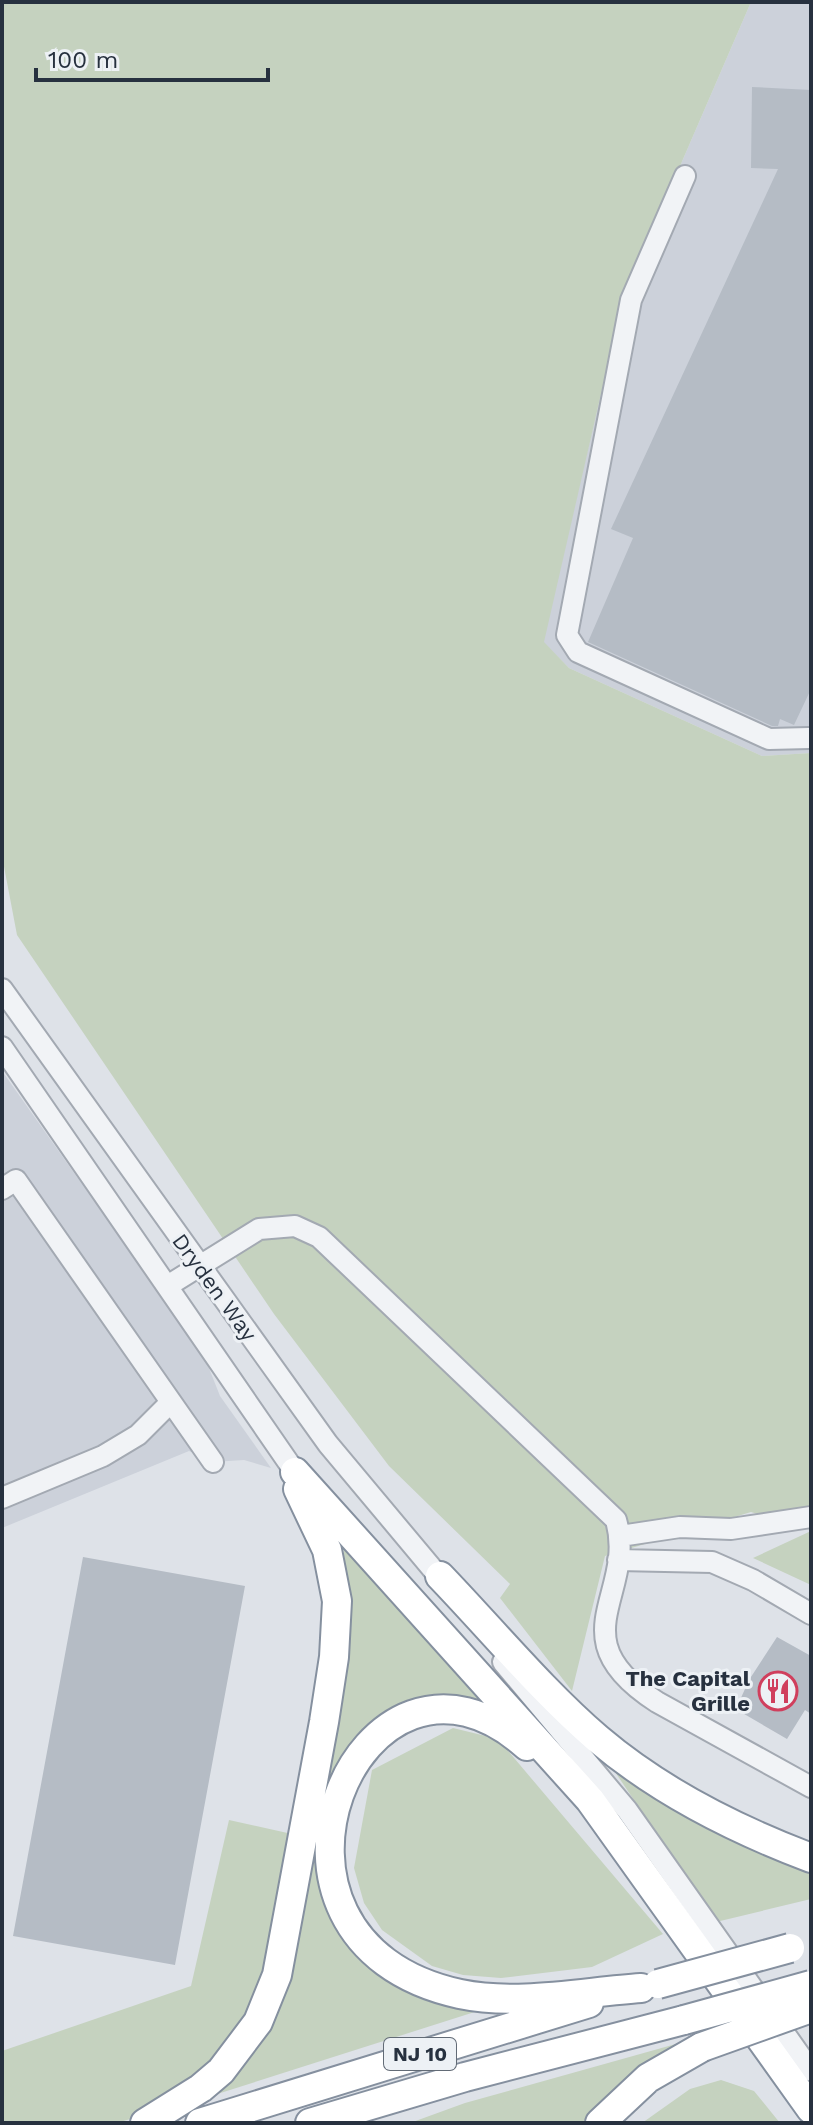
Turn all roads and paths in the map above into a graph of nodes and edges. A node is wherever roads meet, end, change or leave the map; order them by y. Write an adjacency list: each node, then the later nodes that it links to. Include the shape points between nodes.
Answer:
1 (685, 176): 2 (street, via 631,300 567,635 578,652 769,739)
2 (809, 738)
3 (2, 989): 6 (street, Dryden Way)
4 (2, 1047): 7 (street, Dryden Way)
5 (2, 1189): 8 (street, via 16,1180)
6 (198, 1264): 7 (street); 13 (street, via 259,1229 295,1226 319,1237 616,1520); 15 (street, Dryden Way, via 365,1491)
7 (169, 1285): 10 (street, Dryden Way)
8 (170, 1403): 9 (street); 11 (street, via 138,1435 115,1449)
9 (213, 1462)
10 (295, 1472): 18 (highway, via 538,1739); 26 (highway, via 299,1495 327,1550 337,1601 330,1683 277,1975 258,2022 221,2071)
11 (2, 1498)
12 (811, 1517): 13 (street, via 731,1529 680,1527)
13 (620, 1536): 14 (street)
14 (618, 1560): 16 (street, via 712,1562); 17 (street, via 604,1622 609,1654 618,1665 657,1702)
15 (440, 1576): 19 (highway, via 596,1737 626,1761 751,1832); 24 (street, Dryden Way, via 479,1633 627,1810)
16 (811, 1614)
17 (809, 1781)
18 (622, 1840): 22 (highway, via 501,1724 450,1711 399,1722 365,1747 341,1783 328,1836 332,1877 348,1917 374,1951 407,1976 463,1995 511,1998); 25 (highway)
19 (811, 1858)
20 (801, 1946): 22 (highway, NJ 10, bridge)
21 (811, 1985): 28 (highway, NJ 10, bridge)
22 (650, 1986): 27 (highway, NJ 10)
23 (811, 2008): 29 (highway, bridge, via 702,2047 648,2078)
24 (811, 2071)
25 (811, 2109)
26 (145, 2123)
27 (200, 2123)
28 (310, 2123)
29 (600, 2123)

